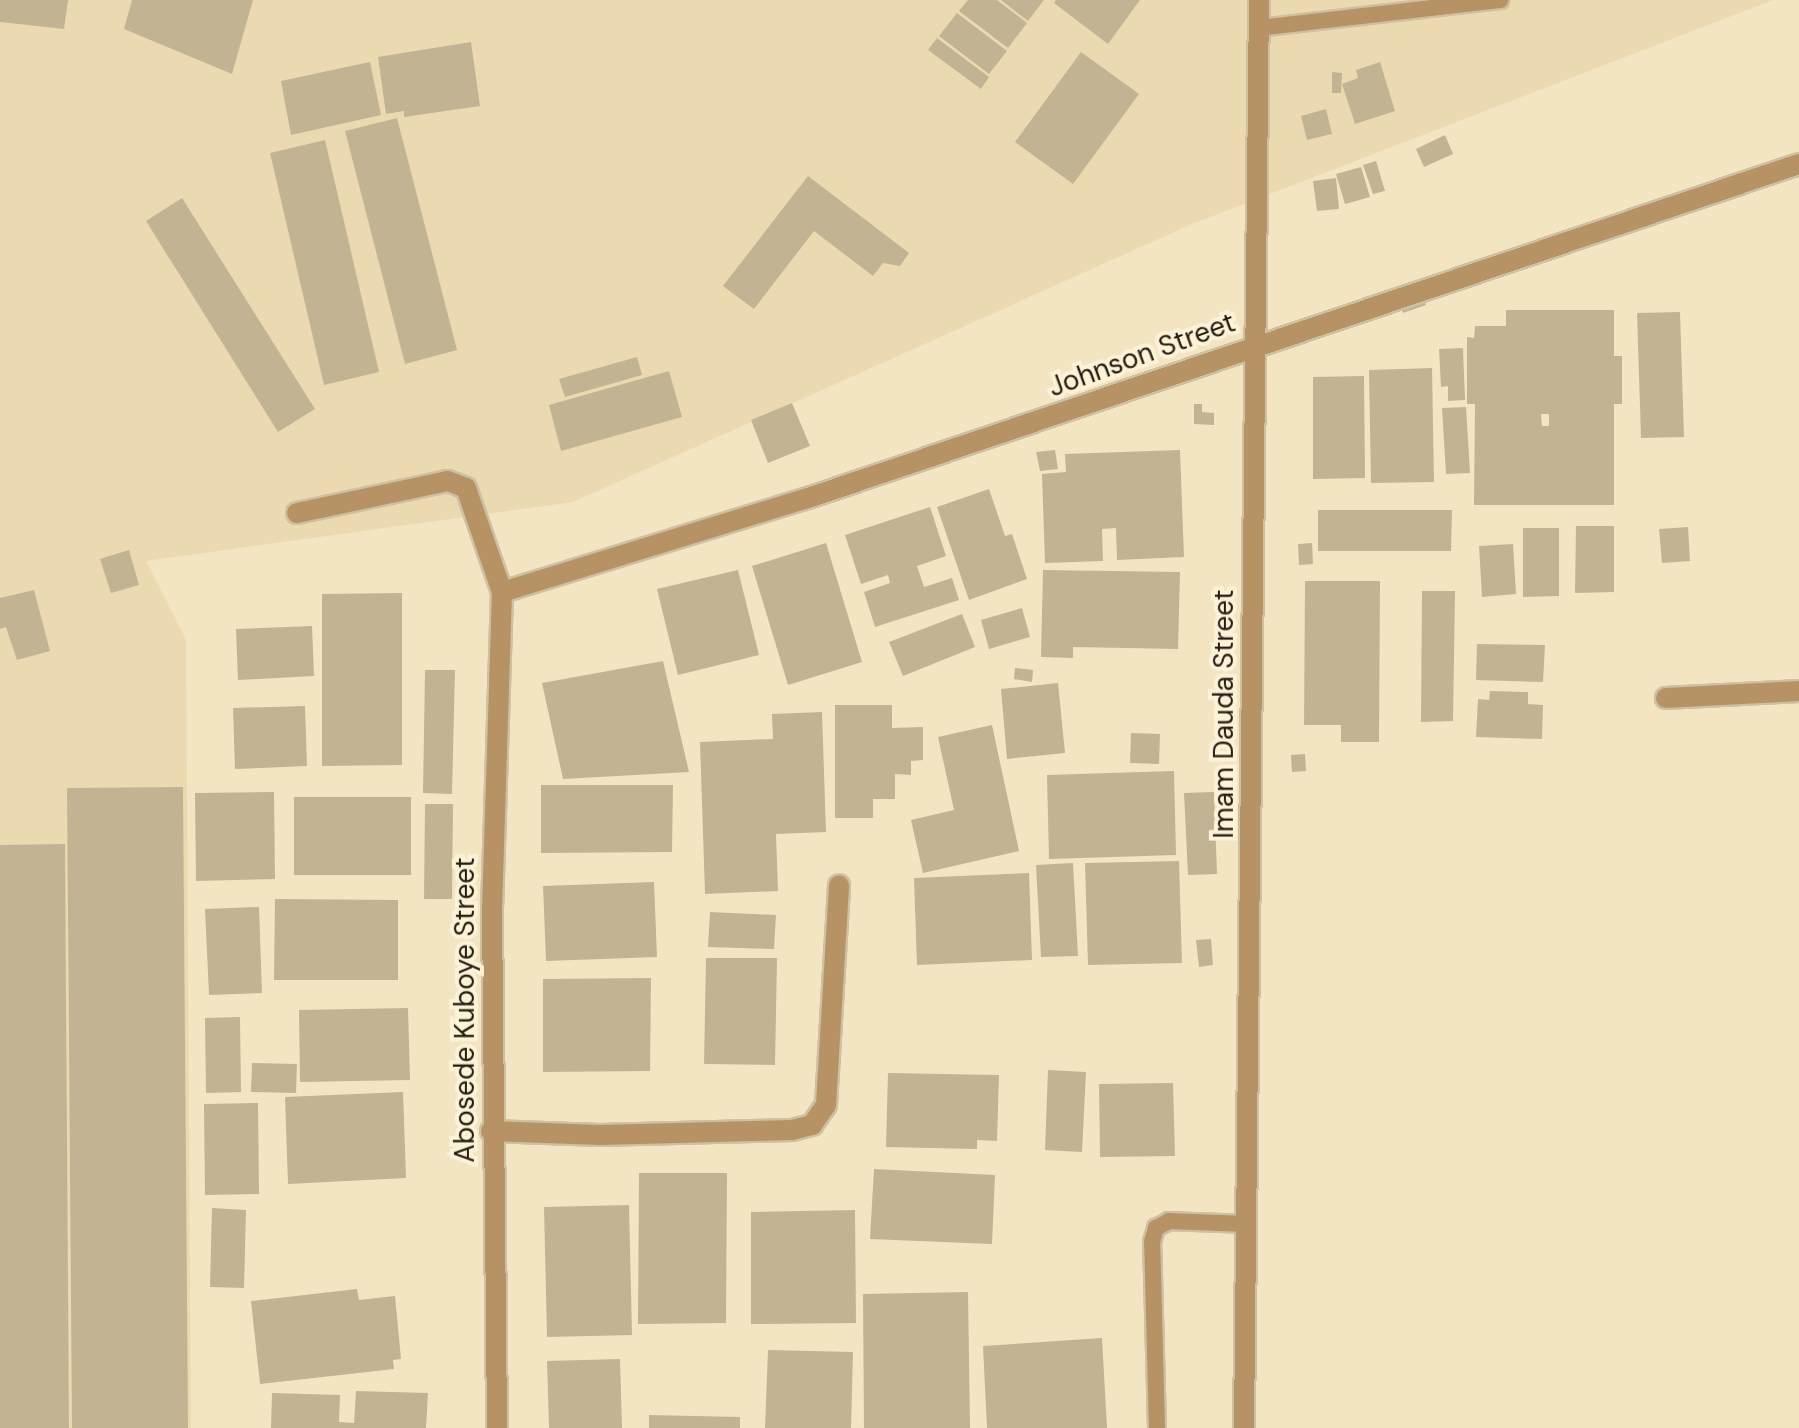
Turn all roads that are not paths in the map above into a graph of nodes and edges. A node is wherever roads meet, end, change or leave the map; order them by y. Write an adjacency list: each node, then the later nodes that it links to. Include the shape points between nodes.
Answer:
1 (1259, 0): 3 (street, Imam Dauda Street)
2 (1500, 0): 3 (lane)
3 (1259, 28): 5 (street, Imam Dauda Street)
4 (1799, 164): 5 (street, Johnson Street)
5 (1253, 345): 7 (street, Johnson Street, via 808,498); 12 (street, Imam Dauda Street)
6 (297, 513): 7 (street, via 448,481 466,488)
7 (502, 592): 11 (street, Abosede Kuboye Street)
8 (1799, 691): 9 (street)
9 (1666, 698)
10 (839, 885): 11 (street, via 826,1105 812,1125 792,1130 600,1135)
11 (491, 1131): 13 (street, Abosede Kuboye Street)
12 (1246, 1224): 14 (lane, via 1169,1221 1156,1228 1152,1242); 15 (street, Imam Dauda Street)
13 (497, 1428)
14 (1157, 1428)
15 (1244, 1428)

